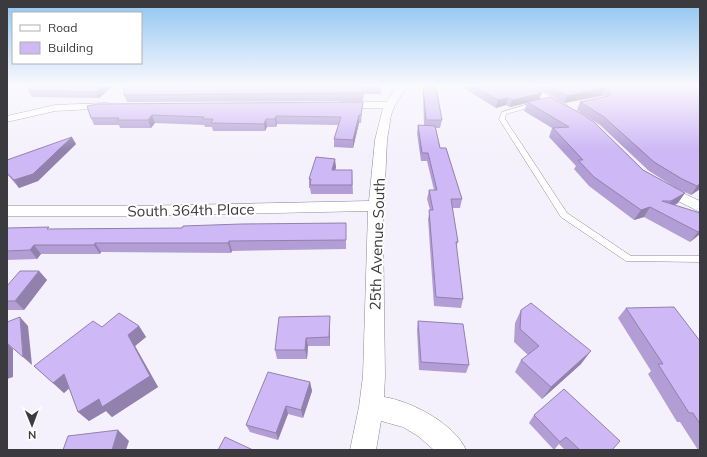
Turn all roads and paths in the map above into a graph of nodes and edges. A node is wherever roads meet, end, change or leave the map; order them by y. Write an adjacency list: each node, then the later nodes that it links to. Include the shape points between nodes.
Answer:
1 (77, 107): 6 (street, via 55,108)
2 (389, 107): 8 (street, 25th Avenue South, via 382,131)
3 (522, 107): 11 (lane, via 504,113 502,119 564,215 629,259)
4 (566, 107): 5 (street)
5 (570, 109)
6 (7, 119)
7 (652, 181): 9 (street)
8 (376, 206): 10 (street, South 364th Place); 12 (street, 25th Avenue South)
9 (700, 207)
10 (7, 211)
11 (700, 259)
12 (372, 407): 13 (street, 25th Avenue South); 14 (street, via 396,412 431,430)
13 (363, 450)
14 (453, 450)

